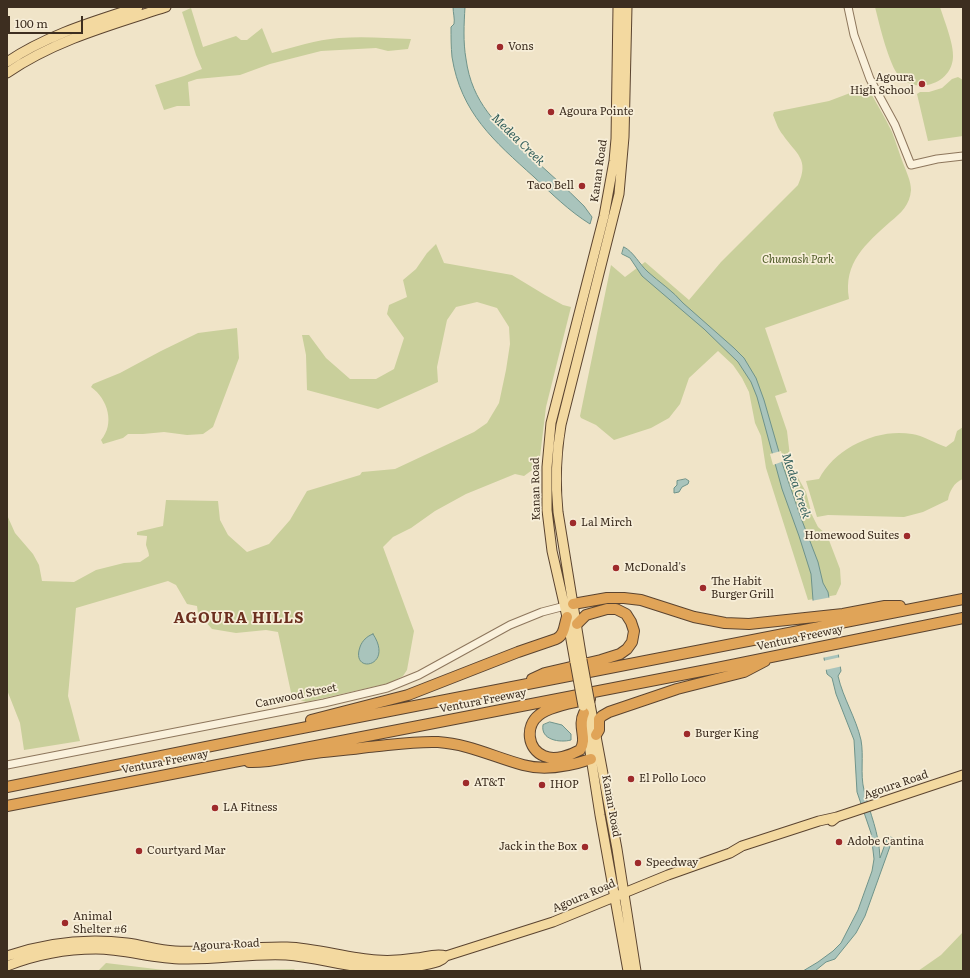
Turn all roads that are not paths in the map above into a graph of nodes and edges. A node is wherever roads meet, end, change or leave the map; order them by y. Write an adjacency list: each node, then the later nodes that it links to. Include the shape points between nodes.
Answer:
1 (138, 7): 6 (main road, via 59,34)
2 (166, 7): 7 (main road, via 69,39)
3 (618, 7): 10 (main road, Kanan Road, via 614,161 604,216 551,423 548,451 546,491 549,530 552,550)
4 (627, 7): 10 (main road, Kanan Road, via 624,137 619,194 561,424 556,461 558,512)
5 (848, 7): 8 (street, via 854,35 867,71 895,125 911,165)
6 (7, 62)
7 (7, 73)
8 (963, 156)
9 (963, 599): 12 (highway, Ventura Freeway)
10 (569, 605): 11 (main road, Kanan Road); 12 (highway, via 607,598 624,598 641,600 694,617 737,624); 14 (main road, Kanan Road); 24 (street, Canwood Street, via 542,612 510,625 419,676 386,688 324,703)
11 (567, 617): 16 (main road, Kanan Road); 21 (highway, via 560,638 427,689 284,726)
12 (844, 618): 18 (highway, Ventura Freeway, via 813,628)
13 (963, 618): 15 (highway, Ventura Freeway)
14 (577, 624): 16 (main road, Kanan Road); 18 (highway, via 586,615 607,609 616,610 626,614 632,622 632,642 620,654 545,674)
15 (776, 656): 17 (highway, Ventura Freeway); 20 (highway, via 744,672 677,689 609,712 599,719 599,730)
16 (579, 661): 19 (main road, Kanan Road, bridge)
17 (717, 668): 19 (highway, via 681,680 549,710 540,714 531,725 530,740 533,746 544,756 553,758 580,750 584,742 580,720); 23 (highway, Ventura Freeway)
18 (514, 687): 21 (highway, Ventura Freeway)
19 (586, 708): 20 (main road, Kanan Road); 22 (main road, Kanan Road)
20 (596, 735): 22 (main road, Kanan Road)
21 (251, 738): 26 (highway, Ventura Freeway)
22 (596, 757): 23 (highway, via 562,766 536,767 458,745 424,742 309,754 262,763); 28 (main road, Kanan Road)
23 (231, 762): 27 (highway, Ventura Freeway)
24 (7, 765)
25 (963, 775): 28 (main road, Agoura Road, via 742,846 730,853)
26 (7, 787)
27 (7, 806)
28 (619, 895): 30 (main road, Agoura Road, via 553,922); 32 (main road, Kanan Road); 33 (main road, Kanan Road)
29 (7, 956): 30 (main road, Agoura Road, via 52,944 96,941 188,951 296,948 378,960 440,954)
30 (446, 956): 31 (main road, Agoura Road, via 441,962 378,968 285,955 182,959 96,949 51,953)
31 (7, 966)
32 (628, 971)
33 (636, 971)

